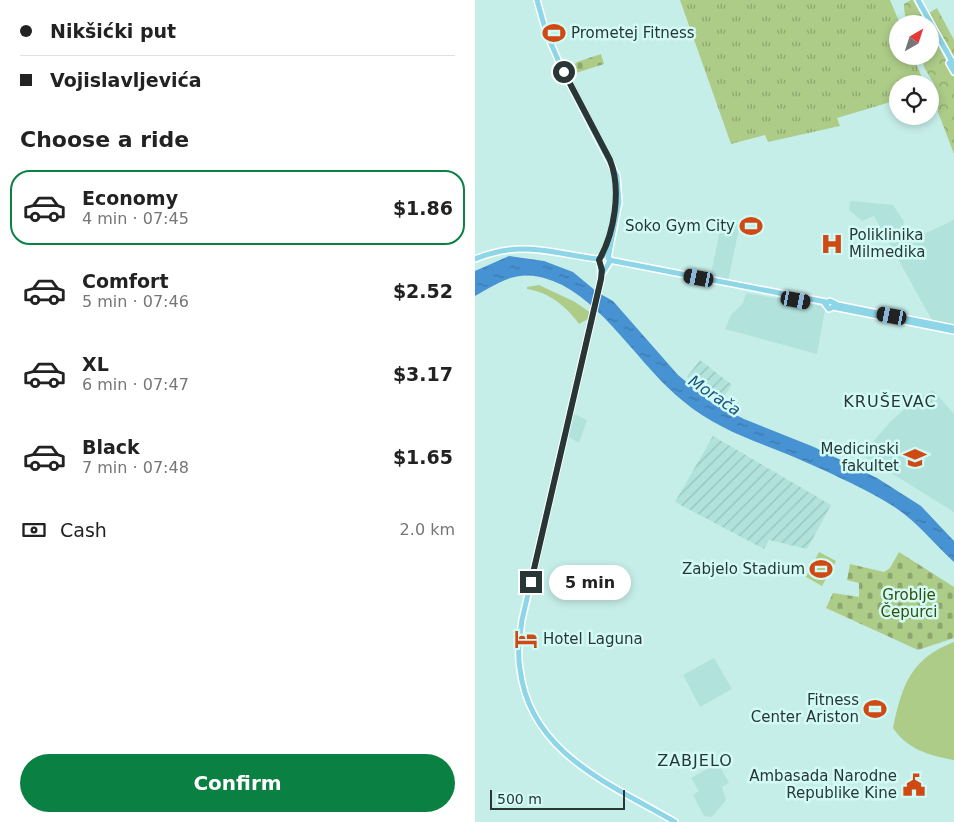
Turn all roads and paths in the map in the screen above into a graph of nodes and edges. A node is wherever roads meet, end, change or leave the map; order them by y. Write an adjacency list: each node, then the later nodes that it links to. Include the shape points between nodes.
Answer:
1 (536, 0): 8 (main road, via 562,69 615,173 615,206)
2 (917, 0): 3 (main road); 5 (main road)
3 (924, 15)
4 (939, 44): 6 (main road)
5 (954, 65)
6 (954, 72)
7 (475, 261): 8 (main road, via 515,250 554,252)
8 (605, 261): 9 (main road, via 825,304 829,309 833,305); 10 (main road, via 523,614 519,669 531,711 559,749 599,779)
9 (954, 330)
10 (675, 822)

